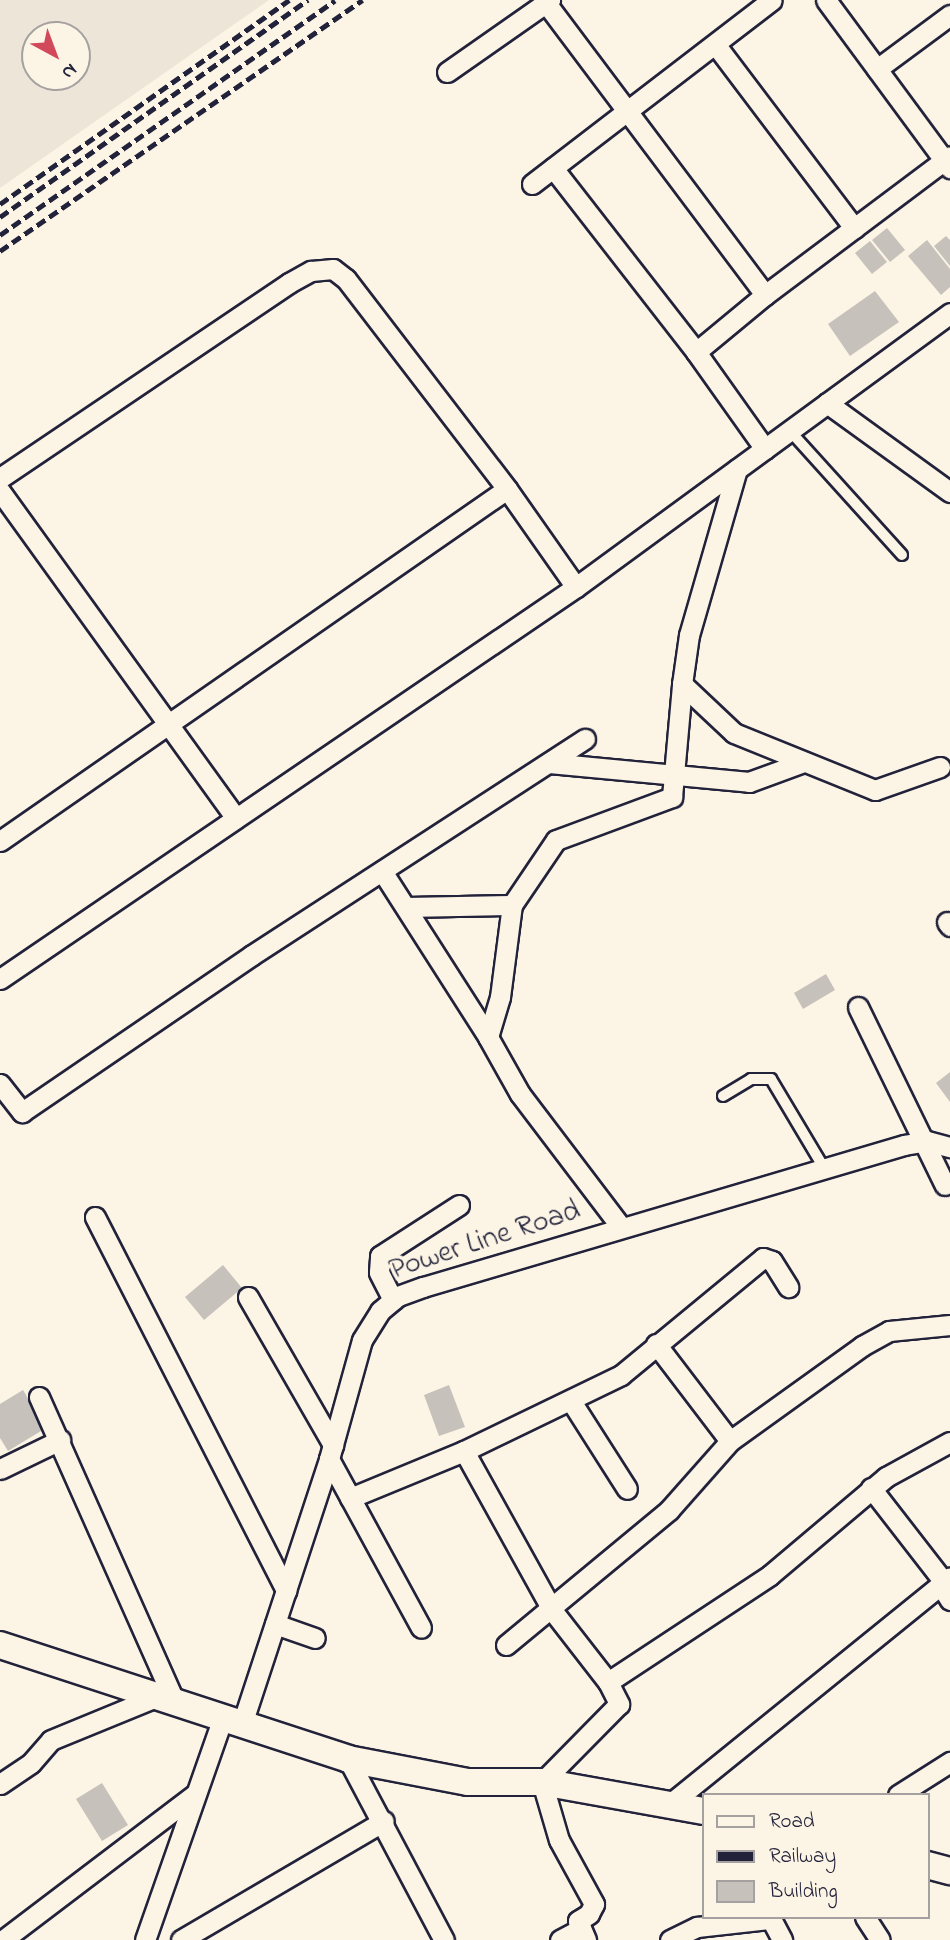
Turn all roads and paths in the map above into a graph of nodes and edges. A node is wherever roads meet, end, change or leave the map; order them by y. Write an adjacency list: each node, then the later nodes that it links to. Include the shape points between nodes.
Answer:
1 (772, 0): 5 (street)
2 (826, 0): 6 (street)
3 (548, 2): 7 (street); 8 (street)
4 (950, 15): 6 (street)
5 (715, 44): 8 (street); 12 (street)
6 (877, 69): 9 (street)
7 (447, 72)
8 (625, 110): 10 (street); 13 (street)
9 (948, 161): 12 (street)
10 (553, 168): 11 (street); 15 (street)
11 (532, 184)
12 (854, 228): 13 (street)
13 (765, 295): 15 (street)
14 (950, 313): 16 (street)
15 (696, 352): 18 (street)
16 (827, 403): 17 (street); 23 (street)
17 (790, 430): 18 (street); 24 (lane)
18 (765, 449): 19 (street)
19 (737, 470): 25 (street); 26 (street, via 689,635)
20 (0, 478): 21 (street, via 289,283 324,267 346,279)
21 (507, 489): 25 (street); 27 (street)
22 (0, 491): 27 (street)
23 (950, 492)
24 (902, 555)
25 (576, 587): 33 (street)
26 (682, 684): 30 (street, via 734,733); 32 (street)
27 (168, 724): 33 (street); 34 (street)
28 (585, 740): 29 (street)
29 (548, 763): 32 (street); 35 (street)
30 (802, 763): 31 (street, via 875,790); 32 (street, via 749,782)
31 (940, 766)
32 (674, 776): 36 (street, via 672,797 556,840)
33 (236, 818): 38 (street)
34 (0, 841)
35 (382, 871): 37 (street); 41 (street, via 22,1112)
36 (512, 905): 37 (street); 40 (street, via 500,997)
37 (406, 907): 40 (street)
38 (0, 979)
39 (858, 1007): 43 (street)
40 (488, 1037): 49 (street, via 520,1094)
41 (0, 1084)
42 (723, 1096): 45 (lane, via 751,1080 771,1079)
43 (927, 1142): 44 (street, Power Line Road); 45 (street, Power Line Road); 46 (street)
44 (950, 1147)
45 (824, 1168): 49 (street, Power Line Road)
46 (945, 1185)
47 (459, 1205): 52 (street, via 380,1256 379,1272)
48 (95, 1217): 67 (street)
49 (621, 1227): 52 (street, Power Line Road)
50 (788, 1287): 54 (street, via 772,1261 763,1258)
51 (248, 1297): 61 (street)
52 (393, 1300): 61 (street, Power Line Road, via 380,1311 362,1340)
53 (950, 1325): 58 (street, via 876,1337)
54 (656, 1344): 56 (street, via 621,1375); 58 (street)
55 (39, 1397): 57 (street)
56 (572, 1401): 60 (street); 64 (street)
57 (60, 1440): 62 (street); 75 (street)
58 (730, 1441): 68 (street, via 669,1510)
59 (950, 1442): 63 (street)
60 (464, 1451): 65 (street); 68 (street)
61 (331, 1452): 65 (street); 67 (street, Power Line Road)
62 (0, 1469)
63 (871, 1488): 66 (street); 74 (street, via 770,1575)
64 (626, 1489)
65 (351, 1498): 70 (street)
66 (946, 1586): 83 (street)
67 (286, 1591): 69 (street, Power Line Road)
68 (552, 1610): 73 (street); 74 (street)
69 (275, 1624): 71 (street); 76 (street, Power Line Road)
70 (421, 1628)
71 (315, 1638)
72 (0, 1645): 75 (street)
73 (506, 1645)
74 (608, 1682): 79 (street, via 619,1704)
75 (166, 1699): 76 (street); 80 (street, via 51,1740 31,1763)
76 (232, 1722): 77 (street); 82 (street, Power Line Road)
77 (348, 1759): 79 (street, via 468,1782); 85 (street)
78 (950, 1762): 81 (street)
79 (542, 1782): 83 (street); 91 (street, via 559,1840 594,1904 578,1921)
80 (0, 1784)
81 (901, 1793)
82 (195, 1794): 92 (street); 93 (street, Power Line Road)
83 (670, 1804): 84 (street)
84 (702, 1811)
85 (384, 1821): 94 (street); 95 (street)
86 (929, 1866): 87 (street)
87 (950, 1871)
88 (762, 1919): 97 (street, via 697,1927)
89 (771, 1919): 98 (street)
90 (866, 1919): 99 (street)
91 (583, 1935): 96 (street)
92 (3, 1940)
93 (145, 1940)
94 (181, 1940)
95 (444, 1940)
96 (560, 1940)
97 (670, 1940)
98 (782, 1940)
99 (880, 1940)

